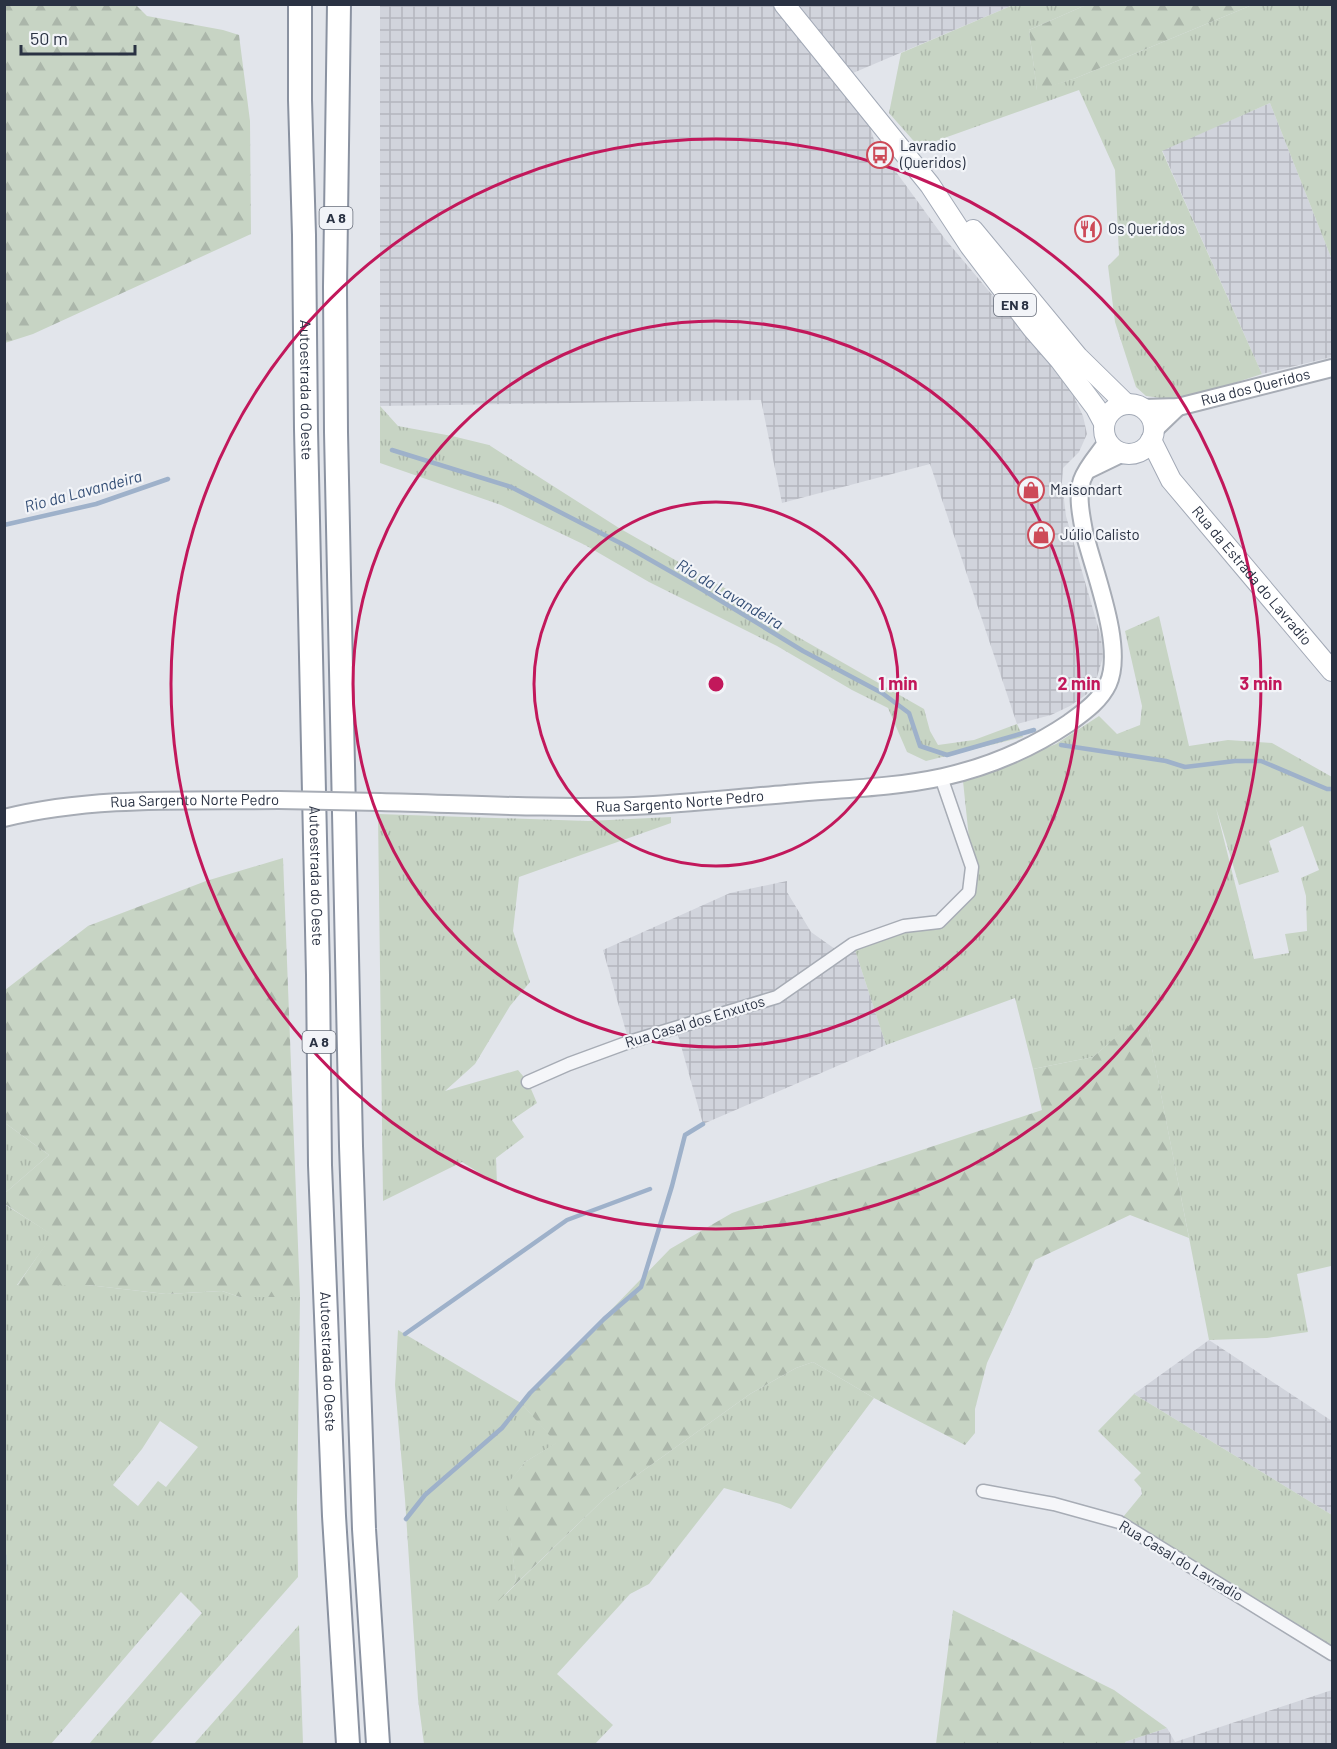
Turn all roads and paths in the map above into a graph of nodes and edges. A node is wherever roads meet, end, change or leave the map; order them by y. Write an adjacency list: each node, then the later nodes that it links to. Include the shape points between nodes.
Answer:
1 (300, 4): 17 (highway, Autoestrada do Oeste / A 8, via 320,1177 333,1505)
2 (339, 4): 18 (highway, Autoestrada do Oeste / A 8, via 336,421 351,1146 364,1529)
3 (784, 4): 4 (main road, Rua da Estrada do Lavradio / EN 8, via 930,185 980,237)
4 (1040, 324): 6 (main road, Rua da Estrada do Lavradio / EN 8); 9 (main road, Rua da Estrada do Lavradio / EN 8)
5 (1332, 368): 7 (street, Rua dos Queridos)
6 (1135, 406): 7 (street, Rua dos Queridos); 8 (main road, Rua da Estrada do Lavradio / EN 8, via 1153,422); 9 (main road, via 1112,410)
7 (1178, 407): 8 (street, Rua dos Queridos)
8 (1153, 435): 9 (main road, via 1139,452); 10 (main road, Rua da Estrada do Lavradio / EN 8)
9 (1116, 443): 10 (main road, Rua da Estrada do Lavradio / EN 8); 12 (street, Rua Sargento Norte Pedro, via 1086,471 1080,492 1087,544 1112,639 1113,661 1103,694 1079,716 1041,739 988,763)
10 (1171, 480): 11 (main road, Rua da Estrada do Lavradio / EN 8)
11 (1332, 671)
12 (940, 777): 13 (street, Rua Sargento Norte Pedro, bridge, via 635,806 121,801); 14 (street, Rua Casal dos Enxutos, via 972,867 969,892 939,922 904,926 853,944 777,997 629,1042)
13 (4, 818)
14 (528, 1082)
15 (983, 1491): 16 (street, Rua Casal do Lavradio, via 1054,1504 1119,1522)
16 (1332, 1654)
17 (348, 1744)
18 (378, 1744)

